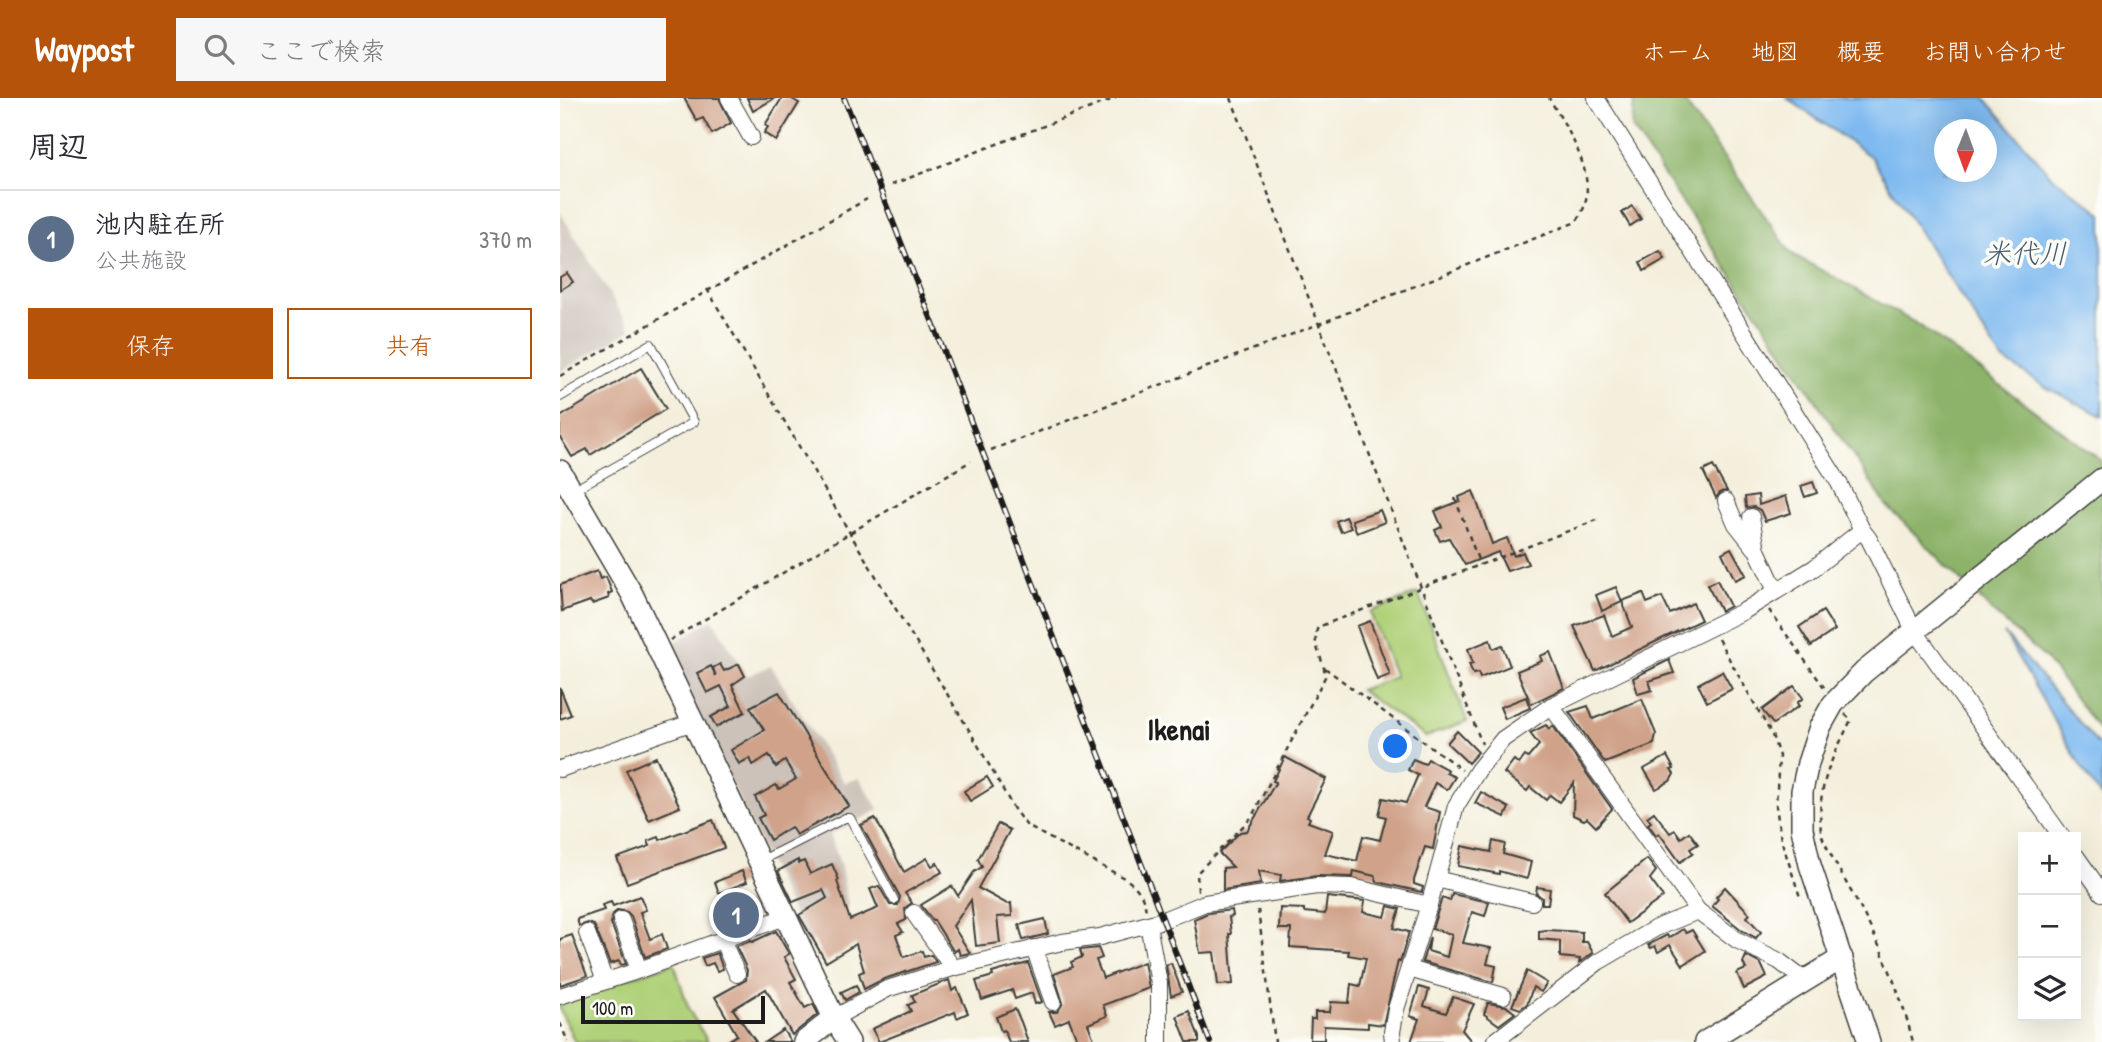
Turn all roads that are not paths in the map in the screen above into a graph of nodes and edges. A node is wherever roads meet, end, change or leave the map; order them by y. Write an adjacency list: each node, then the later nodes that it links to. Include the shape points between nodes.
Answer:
1 (729, 98): 3 (street)
2 (1596, 98): 10 (street, via 1839,483)
3 (751, 136)
4 (560, 397): 7 (lane, via 651,344 694,422)
5 (560, 471): 7 (street)
6 (2102, 479): 13 (street)
7 (572, 491): 15 (street, via 632,594)
8 (1726, 501): 11 (street)
9 (1751, 517): 11 (street)
10 (1862, 530): 12 (street); 13 (street)
11 (1756, 550): 12 (street)
12 (1769, 596): 14 (street)
13 (1921, 624): 17 (street); 33 (street, via 1833,704 1808,763 1802,829)
14 (1551, 706): 20 (street, via 1503,738 1473,778 1456,806); 25 (street)
15 (693, 722): 16 (street); 18 (street)
16 (560, 769)
17 (2059, 832)
18 (759, 862): 22 (lane, via 850,818); 27 (street)
19 (2081, 863): 21 (street)
20 (1436, 878): 23 (street); 24 (street)
21 (2102, 892)
22 (894, 900)
23 (1532, 902)
24 (1429, 905): 29 (street, via 1352,887 1318,886 1205,903); 35 (street)
25 (1698, 911): 38 (street); 48 (street, via 1656,928 1598,962)
26 (914, 913): 34 (street)
27 (785, 917): 31 (street); 43 (street)
28 (621, 920): 36 (street)
29 (1148, 924): 32 (street); 46 (street, via 1159,983)
30 (587, 933): 39 (street)
31 (722, 939): 36 (street); 37 (street)
32 (1034, 947): 34 (street); 42 (street)
33 (1842, 958): 38 (street); 50 (street)
34 (953, 968): 43 (street, via 887,989)
35 (1409, 969): 41 (street); 47 (street, via 1396,1009)
36 (639, 970): 39 (street)
37 (737, 974)
38 (1804, 980): 49 (street)
39 (605, 981): 40 (street)
40 (560, 996)
41 (1503, 996)
42 (1053, 1002)
43 (834, 1018): 44 (street); 45 (street)
44 (804, 1042)
45 (849, 1042)
46 (1159, 1042)
47 (1393, 1042)
48 (1494, 1042)
49 (1705, 1042)
50 (1869, 1042)

